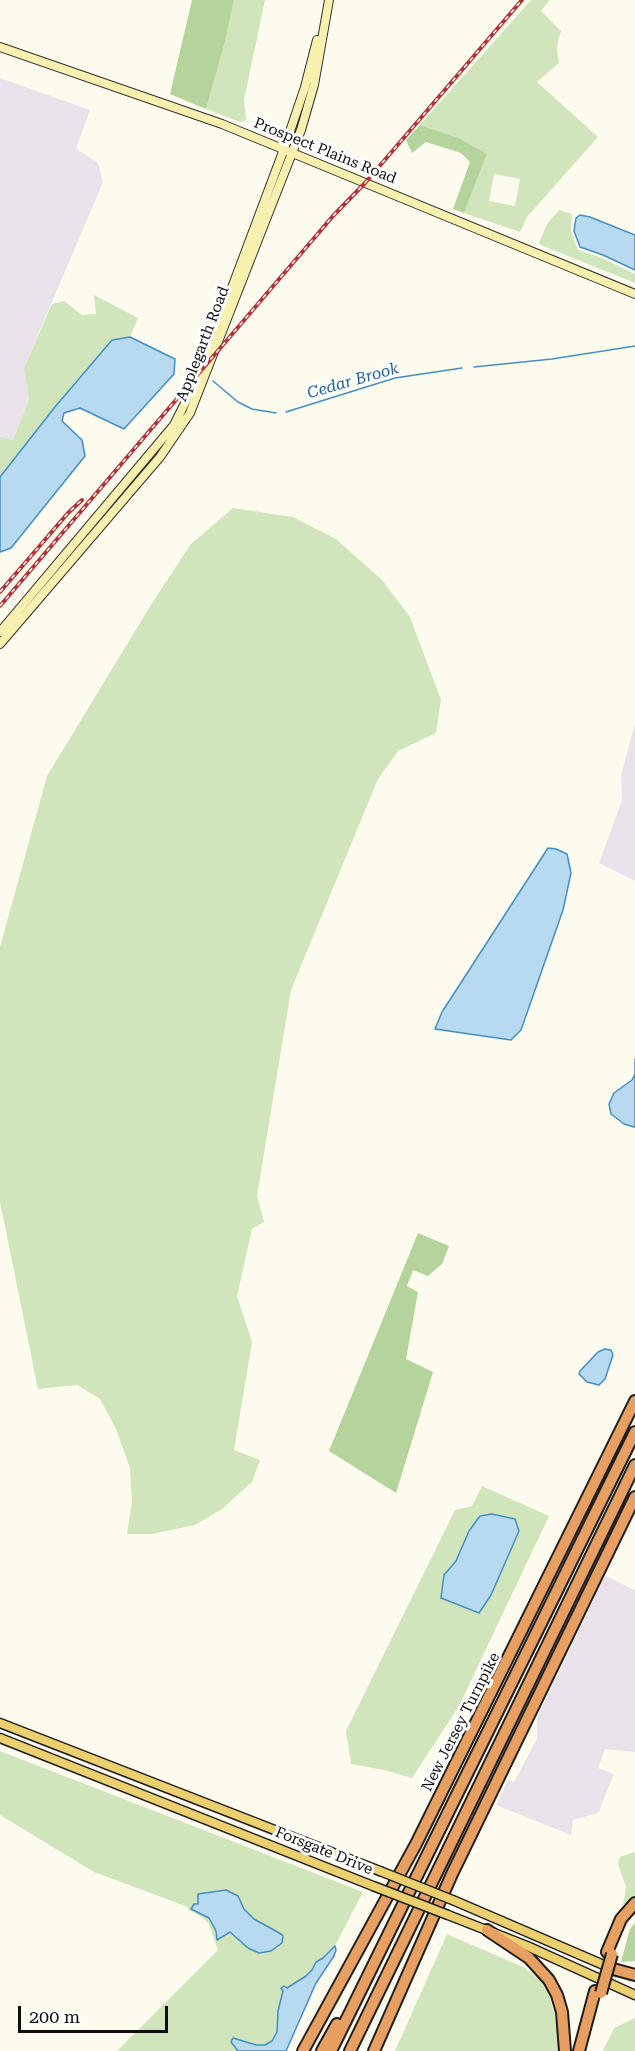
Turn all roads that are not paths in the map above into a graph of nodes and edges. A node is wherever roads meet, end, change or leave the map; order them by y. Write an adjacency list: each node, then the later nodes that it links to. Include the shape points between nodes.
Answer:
1 (328, 0): 3 (main road, Applegarth Road)
2 (0, 47): 3 (main road, Prospect Plains Road)
3 (288, 151): 4 (main road, Prospect Plains Road); 5 (main road, Applegarth Road, via 200,373 174,425); 6 (main road, Applegarth Road, via 186,421 160,457)
4 (635, 294)
5 (0, 632)
6 (0, 644)
7 (635, 1401): 22 (highway, New Jersey Turnpike, via 426,1824)
8 (635, 1432): 19 (highway, New Jersey Turnpike)
9 (635, 1465): 25 (highway)
10 (635, 1497): 26 (highway, via 434,1913)
11 (0, 1724): 17 (main road, Forsgate Drive, bridge, via 380,1871)
12 (0, 1738): 15 (main road, Forsgate Drive, bridge)
13 (635, 1903): 16 (highway, via 621,1919)
14 (635, 1911): 16 (highway)
15 (487, 1930): 21 (main road, Forsgate Drive); 27 (highway, via 529,1958 549,1980 562,2012)
16 (610, 1953): 20 (highway)
17 (613, 1969): 18 (highway)
18 (635, 1977)
19 (360, 1990): 23 (highway); 24 (highway, New Jersey Turnpike)
20 (598, 1992): 28 (highway); 29 (highway)
21 (635, 1995)
22 (303, 2051)
23 (322, 2051)
24 (331, 2051)
25 (351, 2051)
26 (376, 2051)
27 (565, 2051)
28 (579, 2051)
29 (583, 2051)

